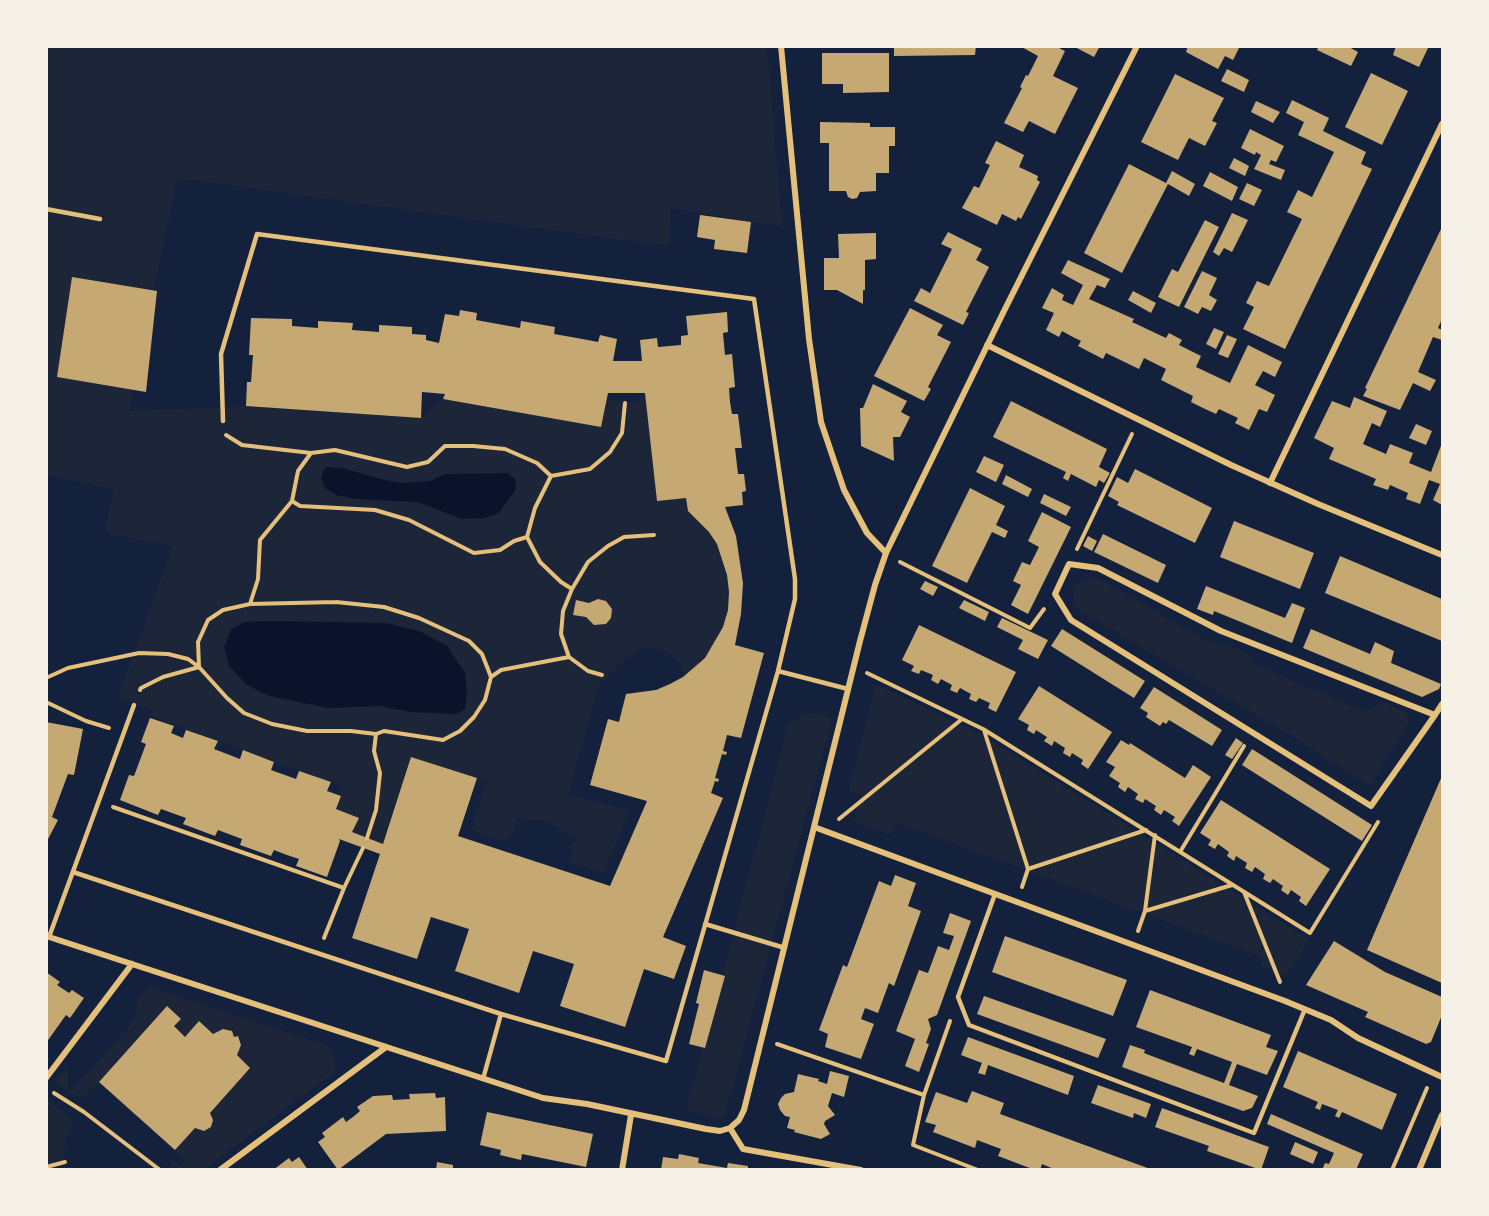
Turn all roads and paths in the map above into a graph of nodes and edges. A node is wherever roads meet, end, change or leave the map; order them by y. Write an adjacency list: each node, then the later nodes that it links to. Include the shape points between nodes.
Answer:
1 (781, 46): 16 (street, via 809,339 821,422 844,490 867,533)
2 (1137, 46): 6 (street)
3 (1443, 124): 12 (street)
4 (46, 209): 5 (lane)
5 (100, 219)
6 (987, 345): 8 (street); 16 (street)
7 (625, 403): 11 (path, via 622,433 610,452 590,469)
8 (1139, 420): 12 (street); 18 (path)
9 (223, 421): 10 (path, via 225,434 242,445); 25 (lane, via 221,354 257,234 754,299 795,579 795,599)
10 (311, 453): 11 (path, via 335,450 407,467 428,462 445,447 505,449 537,463); 13 (path, via 298,471)
11 (551, 476): 15 (path, via 535,508)
12 (1270, 483): 17 (street)
13 (292, 501): 15 (path, via 300,506 375,510 409,520 474,553 500,550); 21 (path, via 260,540 258,579)
14 (654, 535): 19 (path, via 624,537 608,546 588,562)
15 (527, 537): 19 (path, via 540,562)
16 (886, 553): 20 (path, via 1030,628); 23 (street)
17 (1443, 555)
18 (1069, 564): 20 (street); 33 (street, via 1098,568 1221,631)
19 (572, 589): 22 (path, via 563,611 561,634)
20 (1054, 594): 36 (street, via 1071,620)
21 (250, 604): 24 (path, via 223,610 208,620 198,642); 27 (path, via 336,602 384,607 469,641 482,654)
22 (569, 657): 26 (path, via 588,671); 27 (path, via 501,670)
23 (854, 666): 29 (street); 34 (path)
24 (199, 667): 28 (path, via 188,659 139,652 68,668); 32 (path, via 141,688); 38 (path, via 244,713 272,724 307,731)
25 (778, 670): 29 (lane); 56 (lane)
26 (602, 675)
27 (491, 677): 38 (path, via 485,700 474,717 443,740 384,731)
28 (46, 678)
29 (848, 689): 41 (street)
30 (46, 702): 37 (path)
31 (1443, 704): 33 (street)
32 (134, 705): 37 (lane)
33 (1435, 715): 40 (street)
34 (962, 719): 35 (path); 42 (path)
35 (984, 729): 43 (path); 48 (path)
36 (1252, 732): 40 (street); 47 (path)
37 (123, 733): 39 (lane)
38 (376, 734): 45 (path, via 374,751 380,773 376,810)
39 (98, 802): 49 (lane); 51 (path)
40 (1371, 806): 52 (path, via 1379,820 1310,933)
41 (814, 826): 42 (street); 59 (street)
42 (826, 830): 53 (street)
43 (1147, 830): 44 (path); 48 (path)
44 (1155, 835): 47 (path); 55 (path)
45 (367, 838)
46 (363, 848): 51 (path)
47 (1180, 852): 50 (path)
48 (1028, 869): 54 (path)
49 (73, 872): 57 (lane); 60 (lane)
50 (1232, 885): 52 (path); 55 (path)
51 (344, 888): 60 (path)
52 (1243, 891): 63 (path)
53 (995, 894): 54 (street); 62 (lane)
54 (1017, 902): 58 (street)
55 (1145, 910): 58 (path)
56 (705, 924): 59 (lane); 65 (lane, via 666,1061)
57 (48, 936): 61 (street)
58 (1134, 944): 63 (street)
59 (784, 948): 66 (street)
60 (318, 953): 65 (lane)
61 (132, 964): 67 (street); 70 (street)
62 (958, 997): 64 (lane, via 969,1025 1254,1133); 73 (path)
63 (1285, 1001): 64 (street)
64 (1305, 1009): 68 (street)
65 (501, 1014): 71 (lane)
66 (761, 1039): 73 (path); 76 (street, via 744,1110)
67 (386, 1047): 71 (street); 80 (street)
68 (1434, 1073): 69 (street); 84 (path)
69 (1443, 1077)
70 (46, 1078)
71 (483, 1079): 74 (street, via 543,1098)
72 (46, 1087): 79 (path)
73 (924, 1095): 83 (path, via 913,1145)
74 (631, 1115): 76 (street, via 720,1131); 81 (street)
75 (1443, 1115): 85 (street)
76 (730, 1128): 82 (street, via 743,1149)
77 (65, 1162): 78 (path)
78 (46, 1167)
79 (160, 1170)
80 (220, 1170)
81 (621, 1170)
82 (861, 1170)
83 (978, 1170)
84 (1392, 1170)
85 (1419, 1170)

